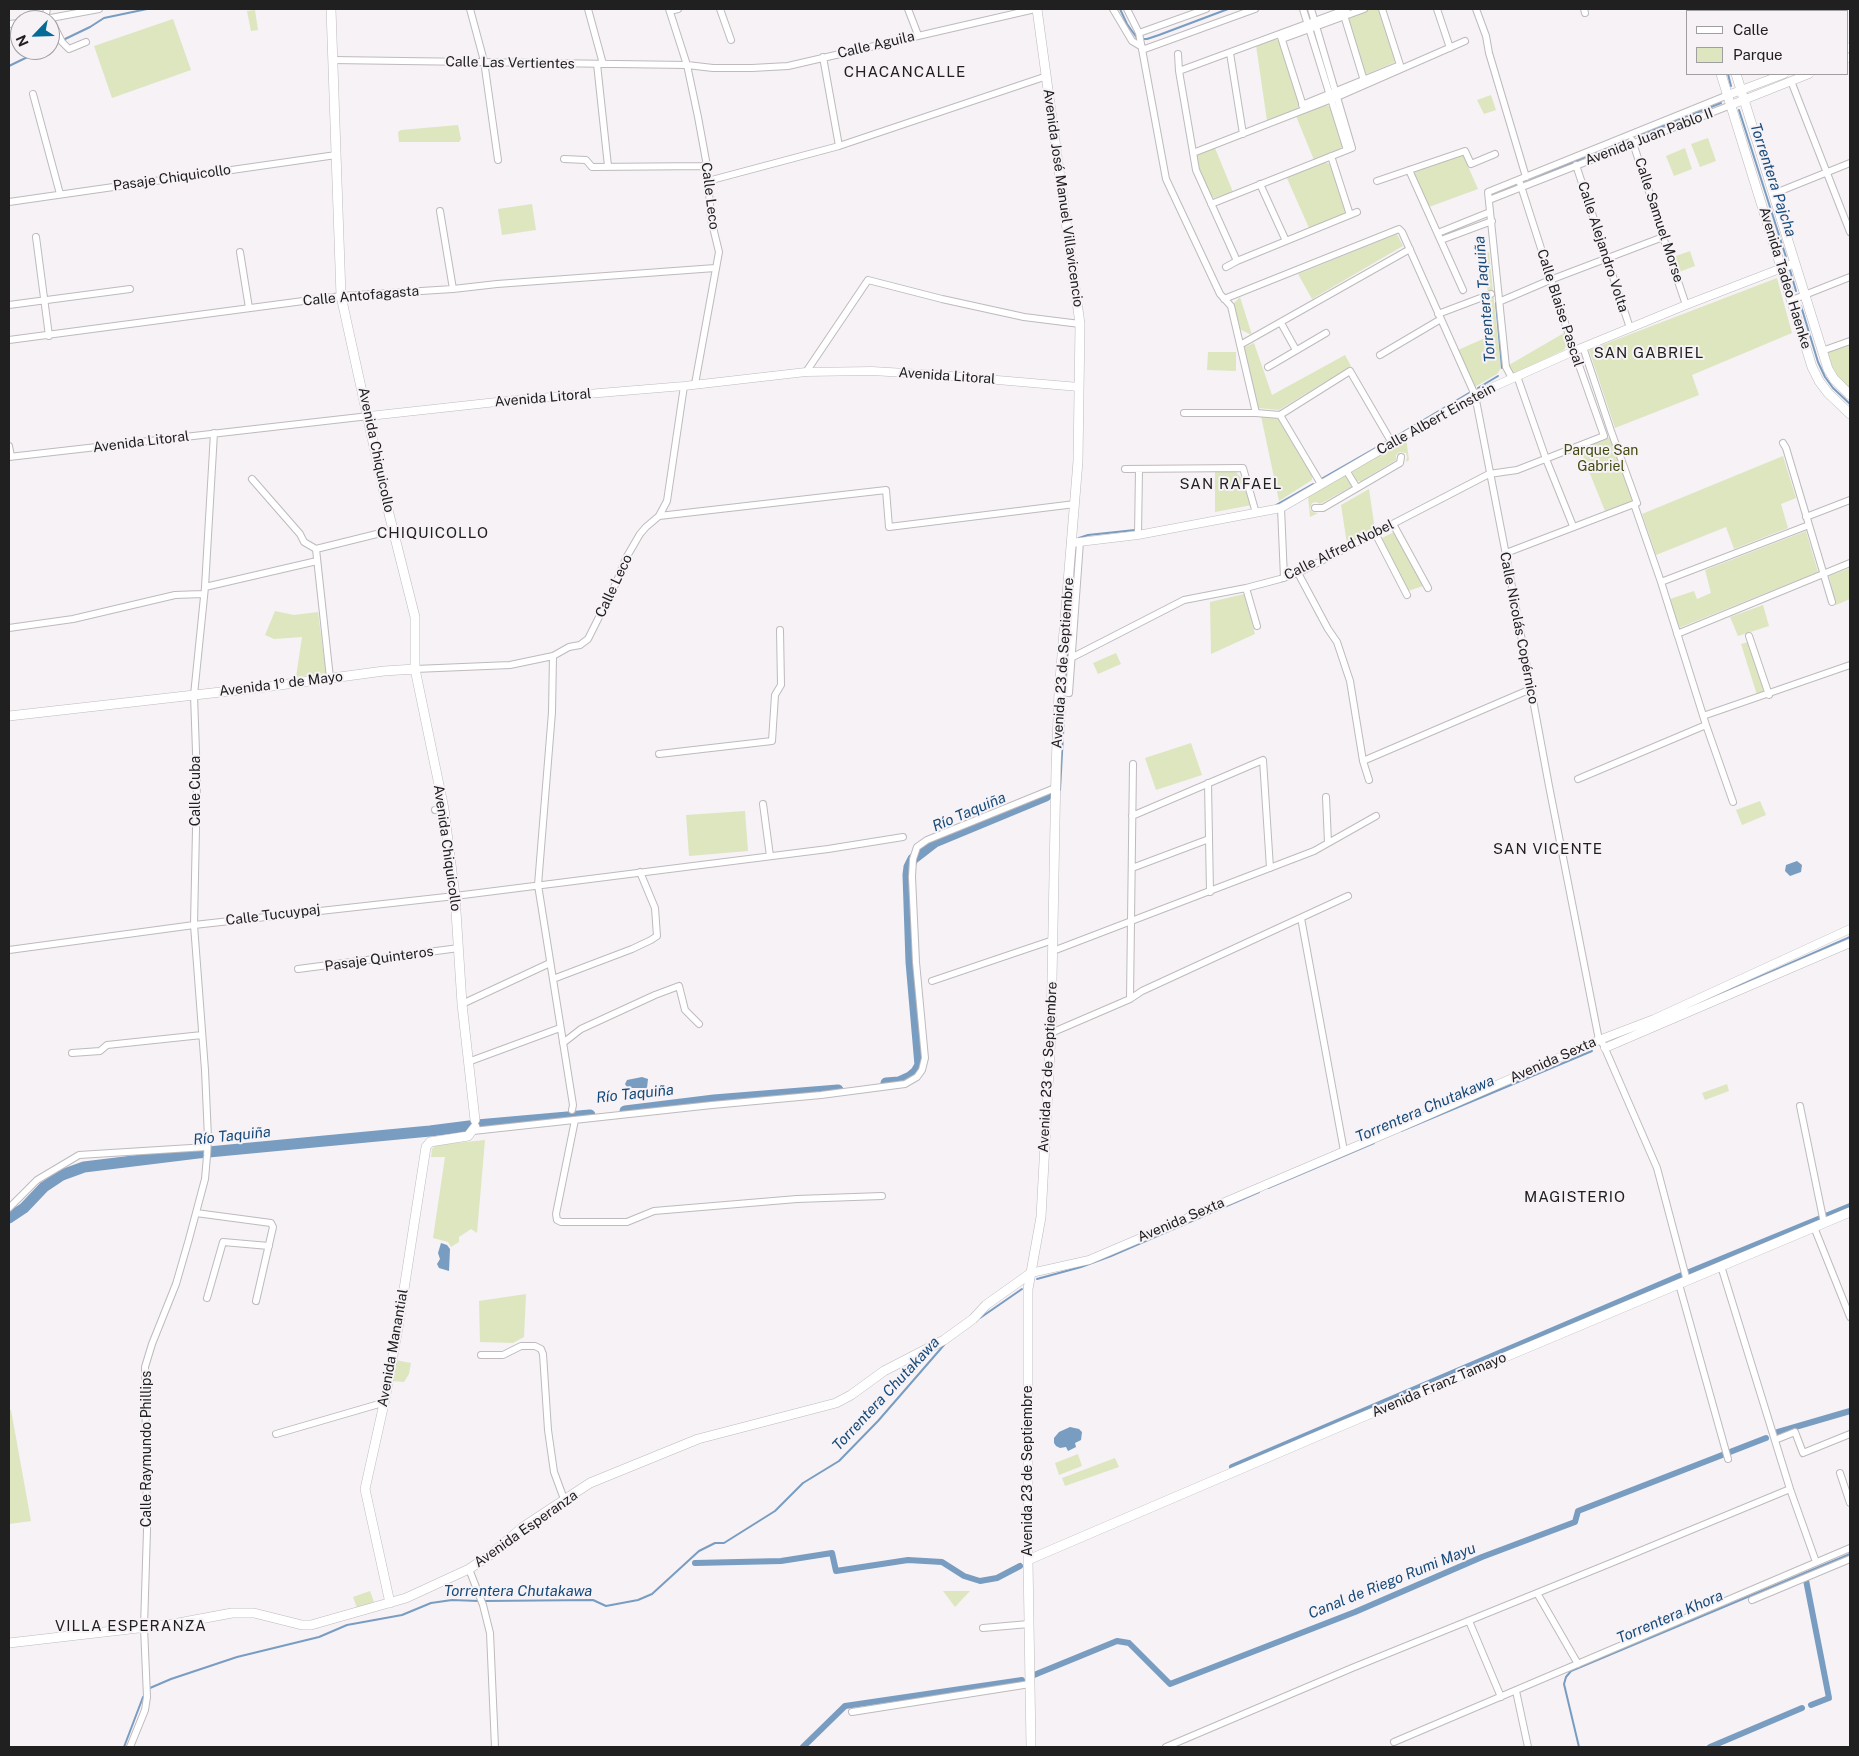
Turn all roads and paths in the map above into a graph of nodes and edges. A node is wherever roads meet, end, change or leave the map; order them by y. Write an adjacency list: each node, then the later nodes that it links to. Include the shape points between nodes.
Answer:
1 (99, 9): 21 (street)
2 (331, 9): 34 (main road, Avenida Chiquicollo)
3 (470, 9): 35 (street)
4 (588, 9): 36 (street)
5 (678, 9): 19 (street)
6 (720, 9): 26 (street)
7 (908, 9): 23 (street)
8 (1036, 9): 23 (street, Calle Aguila); 44 (main road, Avenida José Manuel Villavicencio)
9 (1114, 9): 28 (street, via 1132,41)
10 (1127, 9): 28 (street)
11 (1206, 9): 28 (street)
12 (1255, 9): 28 (street)
13 (1303, 9): 22 (street)
14 (1311, 9): 22 (street)
15 (1364, 9): 20 (street)
16 (1382, 9): 38 (street)
17 (1437, 9): 30 (street)
18 (1476, 9): 70 (street)
19 (669, 10): 37 (street, Calle Leco)
20 (1345, 12): 22 (street); 46 (street)
21 (60, 16)
22 (1312, 25): 24 (street); 49 (street)
23 (918, 35): 33 (street, Calle Aguila)
24 (1281, 37): 31 (street); 53 (street)
25 (60, 38): 27 (street, via 69,49)
26 (732, 40)
27 (86, 42)
28 (1141, 42): 107 (street, via 1166,179)
29 (1465, 42): 30 (street)
30 (1450, 48): 38 (street)
31 (1230, 53): 39 (street); 54 (street)
32 (1178, 54): 39 (street)
33 (823, 57): 37 (street, Calle Aguila, via 788,66 713,68); 57 (street)
34 (332, 60): 35 (street, Calle Las Vertientes); 59 (main road, Avenida Chiquicollo)
35 (484, 61): 36 (street, Calle Las Vertientes); 63 (street)
36 (600, 64): 37 (street, Calle Las Vertientes); 66 (street)
37 (686, 65): 67 (street, Calle Leco)
38 (1400, 67): 46 (street)
39 (1179, 71): 58 (street)
40 (1721, 75): 50 (main road, Avenida Tadeo Haenke)
41 (1736, 75): 47 (main road, Avenida Tadeo Haenke)
42 (1781, 75): 47 (street, Avenida Juan Pablo II)
43 (1806, 75): 45 (street, Avenida Juan Pablo II)
44 (1047, 76): 57 (street); 116 (main road, Avenida José Manuel Villavicencio)
45 (1791, 81): 51 (street, Avenida Juan Pablo II); 69 (street)
46 (1364, 82): 49 (street)
47 (1741, 90): 50 (street, Avenida Juan Pablo II); 51 (main road, Avenida Tadeo Haenke)
48 (33, 94): 76 (street)
49 (1333, 95): 53 (street); 61 (street, via 1349,149)
50 (1728, 95): 52 (main road, Avenida Tadeo Haenke); 55 (street, Avenida Juan Pablo II)
51 (1744, 100): 52 (street, Avenida Juan Pablo II); 77 (main road, Avenida Tadeo Haenke)
52 (1731, 105): 56 (street, Avenida Juan Pablo II); 98 (main road, Avenida Tadeo Haenke)
53 (1303, 107): 54 (street)
54 (1243, 134): 58 (street)
55 (1630, 136): 56 (street, Calle Samuel Morse); 70 (street, Avenida Juan Pablo II)
56 (1634, 143): 65 (street, Avenida Juan Pablo II); 89 (street, Calle Samuel Morse)
57 (839, 146): 73 (street)
58 (1193, 153): 80 (street, via 1196,170)
59 (336, 154): 76 (street, Pasaje Chiquicollo); 106 (main road, Avenida Chiquicollo)
60 (1495, 154): 68 (street, via 1471,164 1465,151)
61 (1331, 156): 74 (street); 84 (street)
62 (564, 159): 66 (street, via 586,160 592,167)
63 (498, 160)
64 (1850, 163): 69 (street)
65 (1576, 165): 75 (street, Avenida Juan Pablo II); 93 (street, Calle Alejandro Volta)
66 (608, 166): 67 (street)
67 (707, 166): 73 (street, Calle Leco)
68 (1409, 170): 72 (street); 87 (street)
69 (1827, 172): 77 (street); 86 (street)
70 (1526, 177): 71 (street, Avenida Juan Pablo II)
71 (1519, 180): 75 (street, Calle Blaise Pascal); 78 (street, Avenida Juan Pablo II)
72 (1377, 181)
73 (708, 182): 97 (street, Calle Leco, via 711,219 719,252)
74 (1260, 184): 80 (street); 90 (street)
75 (1521, 188): 78 (street, Avenida Juan Pablo II); 100 (street, Calle Blaise Pascal)
76 (60, 194): 79 (street, Pasaje Chiquicollo)
77 (1773, 194): 95 (main road, Avenida Tadeo Haenke)
78 (1489, 196): 83 (street)
79 (9, 202)
80 (1211, 204): 94 (street)
81 (440, 211): 101 (street)
82 (1357, 212): 84 (street)
83 (1490, 212): 85 (street); 87 (street)
84 (1350, 215): 90 (street)
85 (1492, 221): 87 (street); 110 (street)
86 (1850, 232)
87 (1440, 236): 103 (street)
88 (36, 237): 108 (street)
89 (1663, 237): 93 (street); 112 (street, Calle Samuel Morse)
90 (1286, 241): 94 (street)
91 (1410, 249): 107 (street, Calle Nicolás Copérnico, via 1399,229); 114 (street, Calle Nicolás Copérnico); 115 (street)
92 (240, 252): 113 (street)
93 (1608, 258): 100 (street); 117 (street, Calle Alejandro Volta)
94 (1237, 261): 96 (street)
95 (1795, 263): 98 (street, Calle Albert Einstein); 105 (main road, Avenida Tadeo Haenke)
96 (1226, 267)
97 (715, 268): 101 (street, Calle Antofagasta); 133 (street, Calle Leco)
98 (1782, 268): 109 (main road, Avenida Tadeo Haenke); 112 (street, Calle Albert Einstein)
99 (1850, 277): 105 (street)
100 (1550, 280): 110 (street); 127 (street, Calle Blaise Pascal)
101 (453, 289): 106 (street, Calle Antofagasta)
102 (130, 290): 108 (street)
103 (1463, 290)
104 (1491, 294): 114 (street)
105 (1806, 295): 109 (street); 128 (main road, Avenida Tadeo Haenke)
106 (341, 296): 113 (street, Calle Antofagasta); 142 (main road, Avenida Chiquicollo)
107 (1224, 299): 119 (street, via 1230,306)
108 (45, 300): 111 (street); 120 (street)
109 (1792, 300): 141 (main road, Avenida Tadeo Haenke, via 1819,381)
110 (1500, 301): 132 (street, via 1506,367)
111 (9, 305)
112 (1686, 305): 117 (street, Calle Albert Einstein)
113 (249, 308): 120 (street, Calle Antofagasta)
114 (1439, 317): 129 (street); 136 (street, Calle Nicolás Copérnico)
115 (1281, 323): 121 (street); 126 (street)
116 (1080, 324): 131 (street, via 1024,317 868,280); 135 (main road, Avenida José Manuel Villavicencio)
117 (1630, 328): 125 (street, Calle Albert Einstein)
118 (1326, 333): 126 (street)
119 (1237, 334): 121 (street); 124 (street)
120 (49, 336): 122 (street, Calle Antofagasta)
121 (1252, 339): 124 (street)
122 (9, 340)
123 (1850, 341): 128 (street)
124 (1240, 345): 138 (street)
125 (1583, 347): 127 (street, Calle Albert Einstein); 159 (street, Calle Blaise Pascal)
126 (1296, 350): 130 (street)
127 (1574, 351): 132 (street, Calle Albert Einstein); 144 (street, Calle Blaise Pascal)
128 (1822, 351): 137 (main road, Avenida Tadeo Haenke, via 1834,379)
129 (1380, 355)
130 (1268, 367)
131 (806, 372): 133 (street, Avenida Litoral); 135 (street, Avenida Litoral, via 872,371)
132 (1515, 377): 136 (street, Calle Albert Einstein); 150 (street)
133 (695, 384): 134 (street, Avenida Litoral)
134 (684, 386): 142 (street, Avenida Litoral); 164 (street, Calle Leco, via 669,492)
135 (1079, 387): 160 (main road, Avenida 23 de Septiembre)
136 (1475, 395): 145 (street, Calle Albert Einstein); 154 (street, Calle Nicolás Copérnico)
137 (1850, 395)
138 (1256, 412): 139 (street); 140 (street)
139 (1184, 413)
140 (1280, 414): 145 (street, via 1350,371); 156 (street)
141 (1850, 414)
142 (369, 416): 143 (street, Avenida Litoral); 169 (main road, Avenida Chiquicollo)
143 (214, 433): 148 (street, Avenida Litoral); 183 (street, Calle Cuba)
144 (1604, 436): 150 (street, Calle Alfred Nobel)
145 (1392, 442): 153 (street, Calle Albert Einstein)
146 (1783, 444): 165 (street)
147 (9, 446): 148 (street)
148 (10, 457)
149 (1401, 457): 157 (street, via 1400,463)
150 (1546, 458): 154 (street, Calle Alfred Nobel, via 1517,470); 168 (street)
151 (1125, 469): 152 (street)
152 (1139, 469): 163 (street, via 1243,468); 171 (street)
153 (1346, 470): 156 (street, Calle Albert Einstein); 157 (street)
154 (1489, 474): 166 (street, Calle Alfred Nobel); 174 (street, Calle Nicolás Copérnico)
155 (252, 479): 173 (street, via 304,542)
156 (1321, 484): 161 (street, Calle Albert Einstein)
157 (1358, 488): 162 (street, via 1323,508)
158 (1850, 500): 165 (street)
159 (1636, 503): 168 (street); 180 (street, Calle Blaise Pascal)
160 (1075, 504): 164 (street, via 889,527 886,490); 172 (main road, Avenida 23 de Septiembre)
161 (1281, 508): 163 (street, Calle Albert Einstein); 179 (street)
162 (1315, 508)
163 (1256, 514): 171 (street, Calle Albert Einstein)
164 (660, 516): 191 (street, Calle Leco, via 640,534 593,631)
165 (1806, 517): 167 (street)
166 (1394, 524): 170 (street, Calle Alfred Nobel); 182 (street)
167 (1809, 525): 178 (street); 180 (street)
168 (1573, 526): 174 (street)
169 (393, 530): 173 (street); 195 (main road, Avenida Chiquicollo, via 414,617)
170 (1375, 532): 177 (street, Calle Alfred Nobel); 184 (street)
171 (1138, 534): 172 (street, Calle Albert Einstein)
172 (1075, 543): 193 (street); 198 (main road, Avenida 23 de Septiembre)
173 (316, 549): 175 (street)
174 (1506, 553): 197 (street, Calle Nicolás Copérnico)
175 (317, 561): 183 (street); 196 (street)
176 (1850, 563): 178 (street)
177 (1298, 573): 179 (street, Calle Alfred Nobel); 205 (street, via 1337,642 1350,681)
178 (1823, 575): 185 (street); 189 (street)
179 (1284, 578): 181 (street, Calle Alfred Nobel)
180 (1662, 582): 189 (street, Calle Blaise Pascal)
181 (1246, 588): 186 (street); 193 (street, Calle Alfred Nobel, via 1184,600)
182 (1428, 588)
183 (204, 590): 187 (street, via 72,619); 199 (street, Calle Cuba)
184 (1407, 595)
185 (1832, 602)
186 (1256, 626)
187 (9, 628)
188 (780, 630): 204 (street, via 781,684 775,695 772,741)
189 (1677, 634): 202 (street, Calle Blaise Pascal)
190 (1749, 636): 200 (street)
191 (580, 645): 192 (street, Avenida 1º de Mayo)
192 (553, 656): 195 (street, Avenida 1º de Mayo, via 510,665); 223 (street, via 552,712)
193 (1071, 658): 198 (street)
194 (1850, 665): 200 (street)
195 (415, 669): 196 (main road, Avenida 1º de Mayo); 225 (main road, Avenida Chiquicollo)
196 (330, 678): 199 (main road, Avenida 1º de Mayo)
197 (1531, 689): 205 (street); 248 (street, Calle Nicolás Copérnico)
198 (1064, 693): 210 (main road, Avenida 23 de Septiembre)
199 (194, 695): 201 (main road, Avenida 1º de Mayo); 229 (street, Calle Cuba, via 197,780)
200 (1769, 695): 202 (street)
201 (9, 716)
202 (1703, 716): 203 (street, Calle Blaise Pascal)
203 (1706, 725): 207 (street); 212 (street, Calle Blaise Pascal)
204 (659, 754)
205 (1363, 761): 208 (street)
206 (1133, 764): 214 (street)
207 (1578, 779)
208 (1369, 780)
209 (1208, 783): 214 (street); 217 (street); 221 (street, via 1264,760)
210 (1055, 788): 231 (main road, Avenida 23 de Septiembre); 253 (street, via 927,840 917,847 912,877 925,1058 917,1078 905,1084 821,1095)
211 (1326, 797): 218 (street)
212 (1733, 802)
213 (763, 804): 219 (street)
214 (1132, 816): 220 (street)
215 (1376, 816): 218 (street)
216 (903, 838): 219 (street, Calle Tucuypaj)
217 (1209, 839): 220 (street); 224 (street)
218 (1328, 843): 221 (street)
219 (770, 856): 222 (street, Calle Tucuypaj)
220 (1132, 868): 228 (street)
221 (1270, 868): 224 (street)
222 (640, 872): 223 (street, Calle Tucuypaj); 238 (street, via 655,908 656,936 632,949)
223 (538, 885): 225 (street, Calle Tucuypaj); 236 (street)
224 (1210, 892): 228 (street)
225 (455, 896): 229 (street, Calle Tucuypaj); 233 (main road, Avenida Chiquicollo)
226 (1348, 896): 227 (street)
227 (1302, 918): 240 (street); 256 (street)
228 (1131, 922): 235 (street); 240 (street)
229 (194, 925): 234 (street, Calle Tucuypaj); 246 (street, Calle Cuba)
230 (1850, 930): 241 (street, Avenida Sexta)
231 (1053, 940): 235 (main road, Avenida 23 de Septiembre); 239 (street)
232 (1850, 944): 241 (street, Avenida Sexta)
233 (459, 948): 237 (street, Pasaje Quinteros); 242 (main road, Avenida Chiquicollo)
234 (9, 950)
235 (1053, 951): 245 (main road, Avenida 23 de Septiembre)
236 (550, 963): 238 (street); 242 (street)
237 (298, 969)
238 (553, 980): 244 (street)
239 (932, 981)
240 (1130, 999): 245 (street)
241 (1702, 1001): 248 (street, Avenida Sexta)
242 (462, 1004): 250 (main road, Avenida Chiquicollo)
243 (699, 1024): 247 (street, via 685,1010 679,986 581,1029)
244 (560, 1028): 247 (street); 250 (street)
245 (1051, 1033): 265 (main road, Avenida 23 de Septiembre, via 1041,1217)
246 (202, 1035): 249 (street, via 107,1045 100,1050); 255 (street, Calle Cuba)
247 (563, 1043): 252 (street)
248 (1602, 1044): 256 (street, Avenida Sexta); 266 (street, Calle Nicolás Copérnico, via 1657,1168)
249 (72, 1053)
250 (468, 1062): 254 (main road, Avenida Chiquicollo)
251 (1800, 1106): 261 (street)
252 (572, 1110)
253 (575, 1120): 254 (street); 257 (street, via 556,1214 561,1222 627,1222 654,1211)
254 (474, 1125): 271 (main road, Avenida Manantial, via 465,1136 430,1142 426,1147)
255 (207, 1151): 258 (street, via 79,1155 37,1180); 260 (street, Calle Raymundo Phillips, via 205,1180)
256 (1344, 1151): 265 (street, Avenida Sexta, via 1088,1260 1051,1267)
257 (882, 1196)
258 (9, 1208)
259 (1850, 1212): 261 (main road, Avenida Franz Tamayo)
260 (196, 1213): 263 (street, via 271,1223); 290 (street, Calle Raymundo Phillips, via 176,1284 145,1367 147,1530)
261 (1824, 1223): 262 (main road, Avenida Franz Tamayo)
262 (1814, 1228): 264 (main road, Avenida Franz Tamayo); 269 (street)
263 (269, 1246): 267 (street, via 223,1242); 268 (street)
264 (1721, 1266): 266 (main road, Avenida Franz Tamayo); 274 (street)
265 (1030, 1276): 278 (main road, Avenida Esperanza, via 986,1305 944,1340 884,1371 836,1403 698,1440 590,1484); 282 (main road, Avenida 23 de Septiembre)
266 (1683, 1283): 275 (street, Calle Nicolás Copérnico); 282 (main road, Avenida Franz Tamayo)
267 (207, 1298)
268 (256, 1301)
269 (1850, 1317)
270 (481, 1355): 278 (street, via 503,1355 521,1346 541,1349 554,1472)
271 (385, 1399): 272 (street, via 379,1404); 287 (main road, Avenida Manantial, via 365,1489)
272 (276, 1434)
273 (1850, 1434): 274 (street, via 1803,1453 1795,1432)
274 (1775, 1440): 277 (street)
275 (1728, 1459)
276 (1840, 1473): 279 (street)
277 (1790, 1489): 283 (street); 285 (street)
278 (564, 1500): 284 (main road, Avenida Esperanza)
279 (1850, 1503)
280 (1850, 1548): 283 (street)
281 (1850, 1559): 286 (street)
282 (1028, 1560): 289 (main road, Avenida 23 de Septiembre)
283 (1816, 1562): 293 (street)
284 (469, 1569): 287 (main road, Avenida Esperanza); 301 (street, via 490,1633)
285 (1537, 1593): 288 (street); 293 (street)
286 (1752, 1600)
287 (390, 1603): 290 (main road, Avenida Esperanza, via 311,1625 239,1613)
288 (1469, 1621): 296 (street); 299 (street, via 1352,1668)
289 (1029, 1624): 291 (street); 294 (main road, Avenida 23 de Septiembre)
290 (144, 1627): 292 (main road, Avenida Esperanza); 300 (street, Calle Raymundo Phillips, via 147,1696 145,1710)
291 (983, 1628)
292 (9, 1643)
293 (1578, 1664): 295 (street)
294 (1030, 1684): 297 (street); 302 (main road, Avenida 23 de Septiembre)
295 (1516, 1691): 296 (street); 304 (street)
296 (1501, 1697): 298 (street)
297 (852, 1712)
298 (1394, 1742)
299 (1176, 1746): 303 (street)
300 (130, 1747)
301 (495, 1747)
302 (1031, 1747)
303 (1166, 1747)
304 (1528, 1747)

